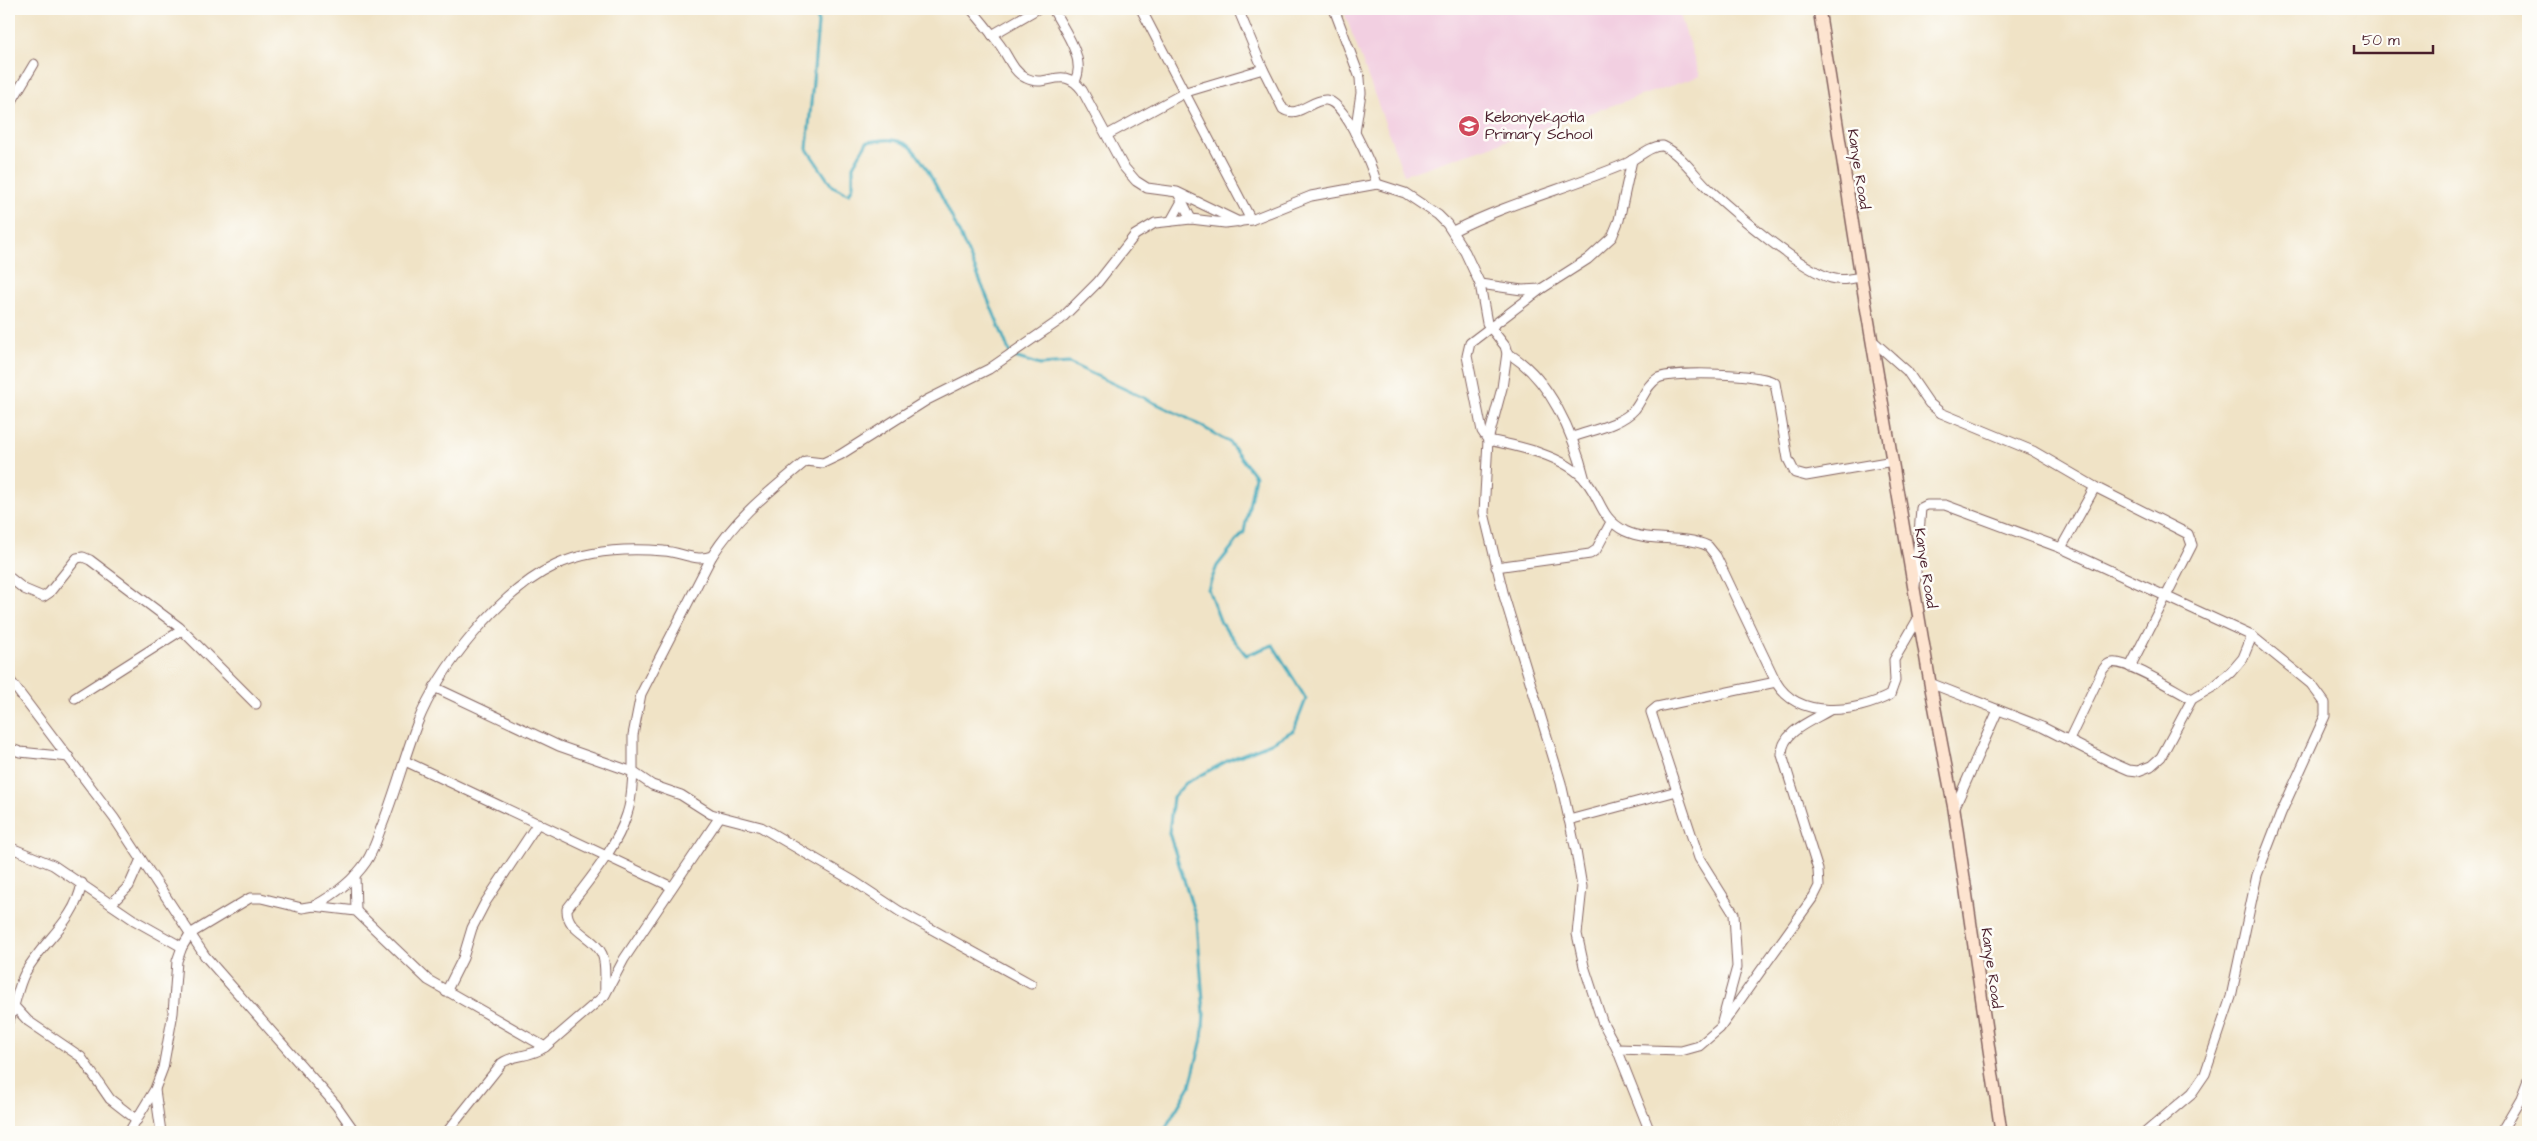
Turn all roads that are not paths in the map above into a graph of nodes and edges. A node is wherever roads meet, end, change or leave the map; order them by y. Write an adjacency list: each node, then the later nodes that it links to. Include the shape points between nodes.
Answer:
1 (971, 9): 8 (street)
2 (1037, 9): 8 (street)
3 (1053, 9): 11 (street, via 1078,62)
4 (1141, 9): 12 (street)
5 (1238, 9): 10 (street)
6 (1334, 9): 14 (street, via 1360,78)
7 (1819, 9): 25 (main road, Kanye Road)
8 (992, 35): 11 (street, via 1012,66 1026,78 1039,81 1060,77)
9 (34, 64): 13 (street)
10 (1263, 69): 12 (street); 14 (street, via 1285,111 1297,111 1327,100 1338,107)
11 (1075, 81): 15 (street)
12 (1186, 92): 15 (street); 21 (street)
13 (9, 106)
14 (1355, 134): 17 (street)
15 (1106, 135): 18 (street, via 1123,166 1142,186)
16 (1632, 160): 24 (street); 25 (street, via 1655,147 1666,147 1742,218 1812,271 1837,280); 27 (street, via 1612,237 1588,259)
17 (1377, 184): 21 (street, via 1311,196); 24 (street, via 1405,193 1438,215)
18 (1178, 193): 19 (street); 23 (street)
19 (1181, 203): 20 (street); 22 (street)
20 (1191, 219): 22 (street); 23 (street)
21 (1250, 220): 23 (street)
22 (1171, 221): 38 (street, via 1155,224 1135,235 1082,300 1047,330 989,369 927,400 832,459 823,463 806,462 743,514)
23 (1240, 222)
24 (1453, 231): 26 (street)
25 (1861, 277): 29 (main road, Kanye Road)
26 (1480, 284): 27 (street, via 1522,290); 28 (street, via 1484,314)
27 (1541, 289): 28 (street)
28 (1490, 328): 30 (street); 32 (street, via 1470,344 1467,356 1479,425)
29 (1872, 340): 33 (main road, Kanye Road); 35 (street, via 1906,371 1929,402 1941,412 2033,451)
30 (1507, 353): 31 (street, via 1526,365 1543,386); 32 (street, via 1502,388)
31 (1573, 438): 33 (street, via 1626,416 1636,408 1652,383 1661,377 1677,374 1733,375 1775,383 1788,459 1795,473 1806,476); 34 (street)
32 (1488, 440): 34 (street, via 1538,452); 39 (street, via 1484,513)
33 (1893, 461): 41 (main road, Kanye Road)
34 (1586, 480): 36 (street)
35 (2095, 487): 37 (street); 42 (street, via 2188,534 2192,545)
36 (1611, 522): 39 (street, via 1596,550 1590,554); 48 (street, via 1635,535 1704,544 1712,550)
37 (2060, 548): 41 (street, via 1944,505 1927,505 1919,514); 42 (street)
38 (712, 556): 50 (street, via 694,558 665,551 614,551 556,564 518,590 462,647); 60 (street, via 641,694 633,734)
39 (1496, 567): 64 (street)
40 (9, 577): 44 (street, via 24,589 43,597 77,558 83,557)
41 (1915, 588): 43 (main road, Kanye Road)
42 (2167, 598): 45 (street); 46 (street)
43 (1919, 617): 49 (main road, Kanye Road); 54 (street, via 1894,660 1894,689 1890,695 1882,700)
44 (182, 630): 51 (street); 53 (street)
45 (2252, 636): 52 (street, via 2243,658 2231,672); 94 (street, via 2311,684 2325,703 2325,716 2256,874 2231,997 2205,1074 2192,1093)
46 (2130, 667): 52 (street); 56 (street, via 2106,665)
47 (9, 679): 58 (street)
48 (1776, 682): 54 (street, via 1789,699); 61 (street, via 1653,710 1651,718)
49 (1930, 683): 55 (street); 62 (main road, Kanye Road)
50 (434, 687): 59 (street); 60 (street, via 560,746)
51 (75, 698)
52 (2192, 700): 56 (street, via 2161,758 2138,771)
53 (256, 704)
54 (1830, 710): 82 (street, via 1785,738 1781,747 1818,870 1819,886)
55 (1998, 710): 56 (street); 62 (street)
56 (2069, 740)
57 (9, 748): 58 (street)
58 (68, 757): 68 (street)
59 (404, 761): 65 (street); 69 (street, via 376,840)
60 (633, 772): 63 (street, via 652,785 681,795); 67 (street, via 627,814)
61 (1678, 791): 64 (street); 82 (street, via 1700,858 1734,914 1737,967)
62 (1954, 809): 93 (main road, Kanye Road)
63 (718, 818): 71 (street); 77 (street, via 760,828)
64 (1569, 820): 84 (street, via 1581,873 1577,934 1602,1021)
65 (538, 823): 67 (street); 78 (street, via 472,928 463,958)
66 (9, 847): 70 (street, via 54,865)
67 (605, 856): 71 (street); 79 (street, via 567,909 566,917 602,954)
68 (141, 858): 72 (street, via 129,886); 75 (street)
69 (355, 875): 73 (street, via 332,896); 74 (street)
70 (82, 883): 72 (street); 80 (street, via 80,897 71,914 26,970)
71 (672, 887): 79 (street, via 624,959)
72 (111, 904): 76 (street)
73 (314, 906): 74 (street); 75 (street, via 302,908 250,898)
74 (356, 911): 78 (street, via 412,967)
75 (190, 934): 76 (street); 90 (street, via 223,977 336,1105)
76 (182, 947): 86 (street, via 177,961 169,1040)
77 (1031, 984)
78 (446, 992): 83 (street)
79 (605, 995): 83 (street)
80 (14, 1006): 81 (street); 87 (street, via 28,1021 81,1057 110,1099)
81 (9, 1020)
82 (1720, 1028): 84 (street, via 1699,1046 1681,1051)
83 (545, 1047): 91 (street, via 502,1063)
84 (1617, 1049): 92 (street)
85 (2528, 1080): 95 (street)
86 (156, 1089): 87 (street); 89 (street)
87 (137, 1120): 88 (street)
88 (129, 1132)
89 (161, 1132)
90 (355, 1132)
91 (447, 1132)
92 (1650, 1132)
93 (2001, 1132)
94 (2146, 1132)
95 (2501, 1132)

